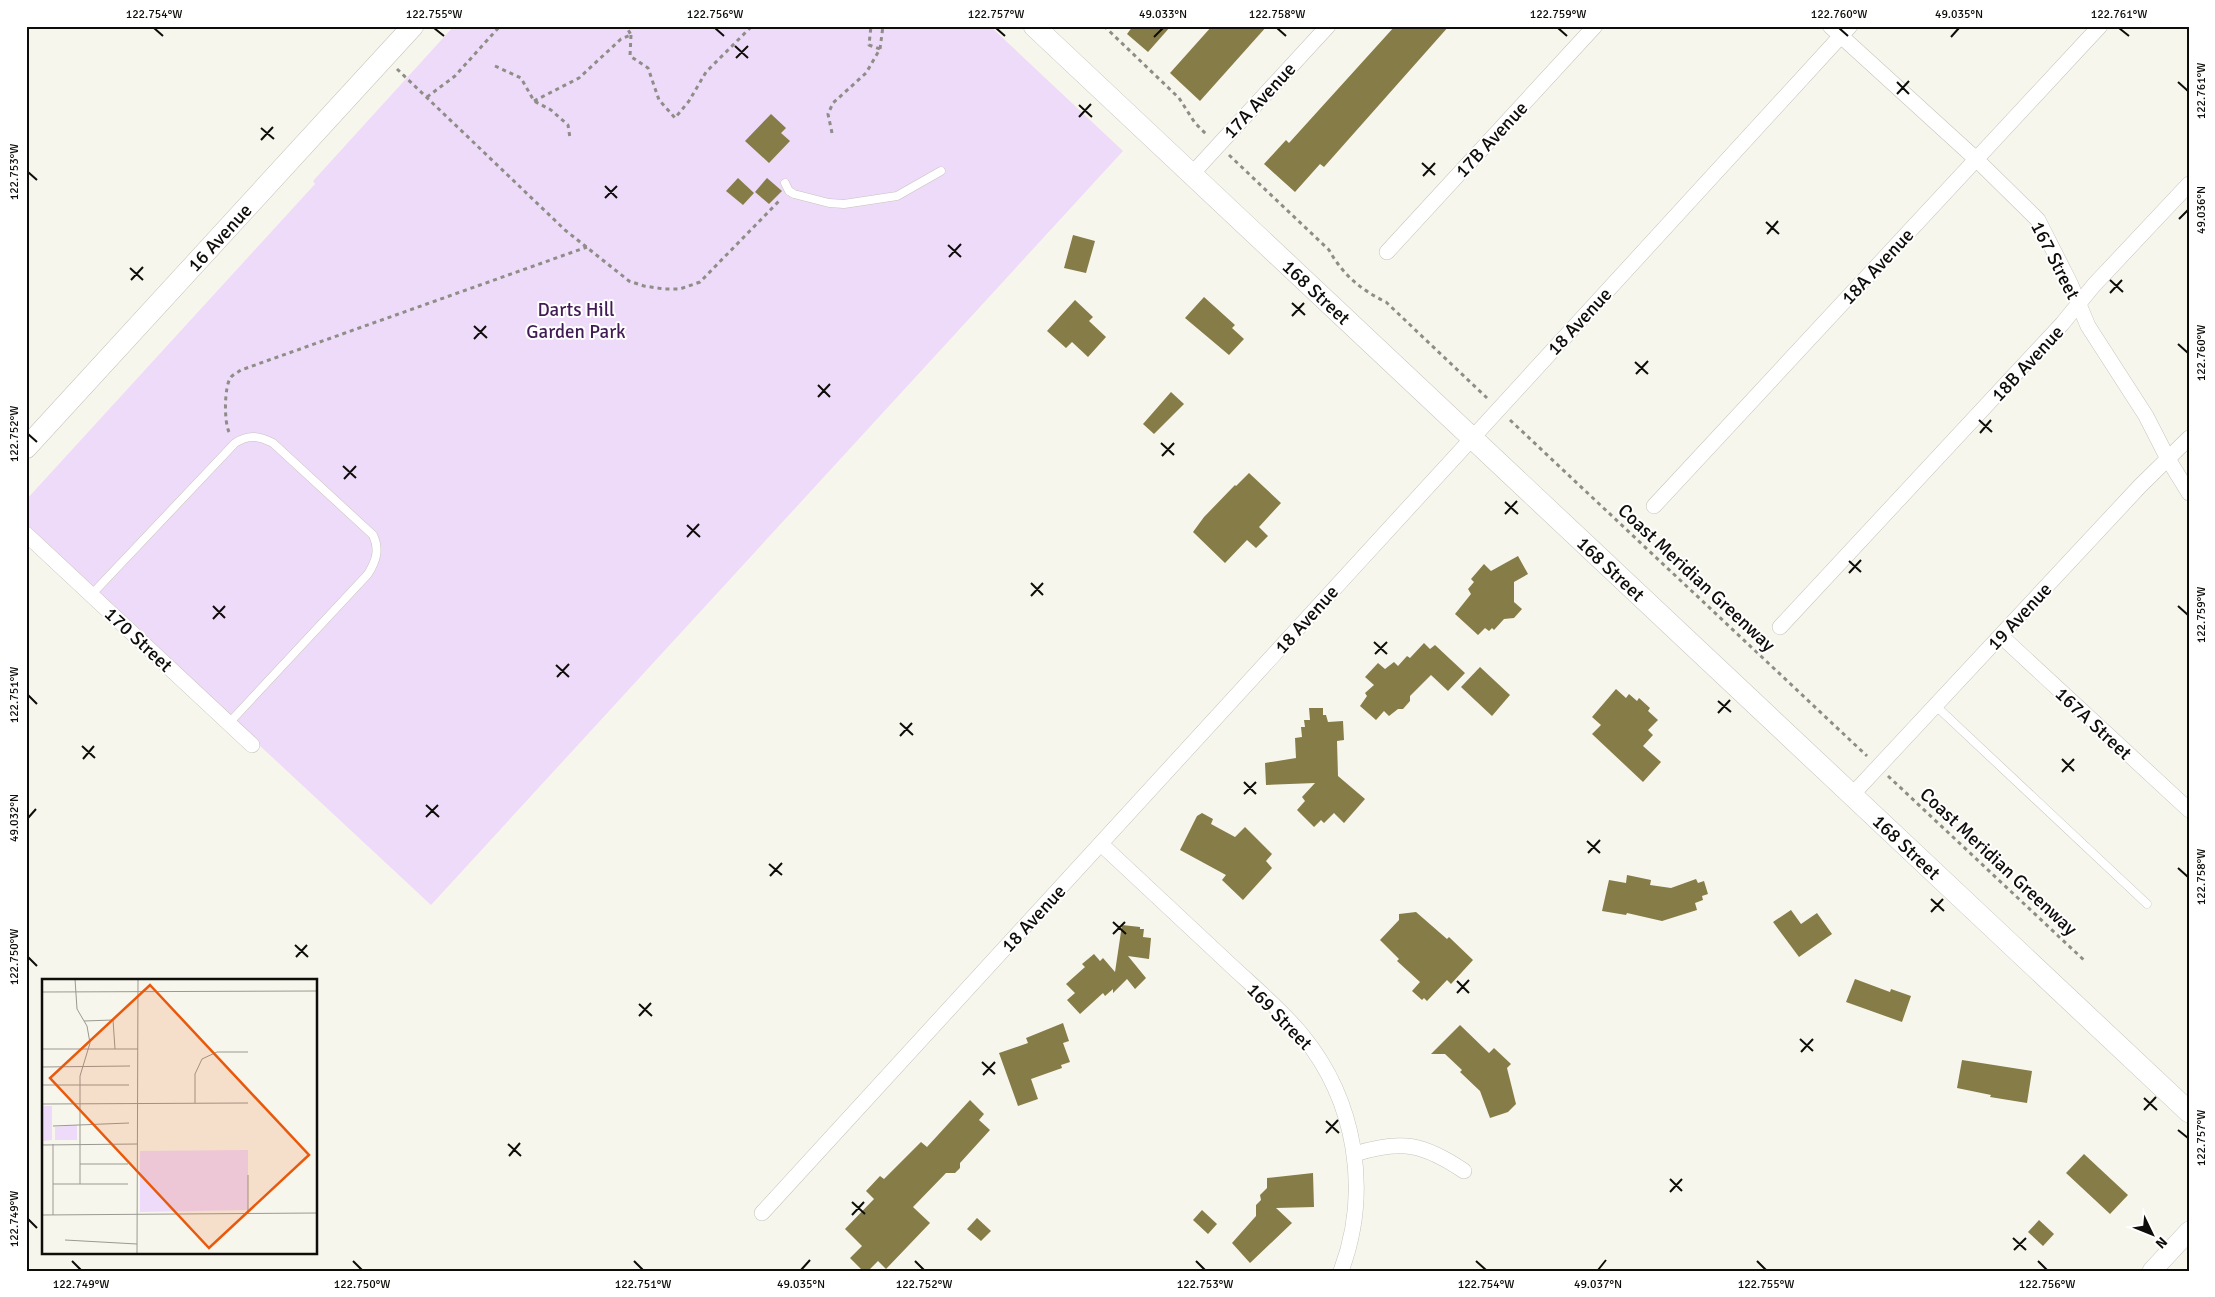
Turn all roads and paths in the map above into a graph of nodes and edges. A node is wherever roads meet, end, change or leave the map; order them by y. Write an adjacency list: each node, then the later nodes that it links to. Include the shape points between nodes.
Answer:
1 (413, 26): 37 (main road, 16 Avenue)
2 (500, 26): 17 (path, via 455,76)
3 (626, 26): 13 (path)
4 (752, 26): 13 (path, via 706,72 675,118 659,100 648,68 630,56)
5 (871, 26): 14 (path, via 869,45)
6 (883, 26): 14 (path)
7 (1034, 26): 25 (main road, 168 Street)
8 (1104, 26): 19 (path, via 1179,98)
9 (1328, 26): 25 (street, 17A Avenue)
10 (1595, 26): 30 (street, 17B Avenue)
11 (2100, 26): 22 (street, 18A Avenue)
12 (1841, 30): 22 (street, 167 Street); 36 (street, 18 Avenue)
13 (631, 35): 18 (path, via 621,39 579,78)
14 (880, 49): 20 (path, via 866,73 833,103 828,114)
15 (393, 66): 17 (path)
16 (495, 66): 18 (path, via 521,78)
17 (427, 97): 29 (path, via 565,230)
18 (534, 102): 21 (path, via 551,110 568,125)
19 (1195, 123)
20 (832, 133)
21 (570, 138)
22 (1976, 159): 31 (street, 167 Street, via 2038,220); 40 (street, 18A Avenue)
23 (1242, 167): 32 (path, via 1329,250 1340,270 1366,293 1386,302)
24 (941, 171): 28 (lane, via 897,196 844,204 829,204)
25 (1191, 175): 36 (main road, 168 Street)
26 (785, 183): 28 (lane)
27 (2189, 184): 31 (street, 18B Avenue)
28 (789, 191): 29 (path, via 700,282 680,289 629,282)
29 (587, 247): 34 (path, via 241,370 231,377 227,385 226,425)
30 (1388, 252)
31 (2079, 305): 38 (street, 167 Street, via 2088,326 2146,416); 43 (street, 18B Avenue)
32 (1488, 399)
33 (1506, 416): 48 (path, Coast Meridian Greenway)
34 (230, 433)
35 (2189, 438): 38 (street, 19 Avenue)
36 (1470, 439): 50 (main road, 168 Street); 52 (street, 18 Avenue)
37 (26, 448)
38 (2168, 459): 39 (street, 167 Street); 44 (street, 19 Avenue)
39 (2189, 492)
40 (1654, 506)
41 (26, 534): 42 (street, 170 Street)
42 (92, 594): 46 (street, 170 Street); 46 (lane, via 242,438 252,436 273,443 373,535 378,553 368,574)
43 (1780, 627)
44 (2000, 636): 45 (street, 19 Avenue); 51 (street, 167A Street)
45 (1936, 706): 50 (street, 19 Avenue); 53 (lane)
46 (230, 723): 47 (street, 170 Street)
47 (252, 744)
48 (1868, 757)
49 (1893, 780): 54 (path, Coast Meridian Greenway)
50 (1852, 796): 55 (main road, 168 Street)
51 (2189, 810)
52 (1101, 844): 56 (street, 169 Street, via 1301,1034 1334,1086 1350,1128); 58 (street, 18 Avenue)
53 (2147, 904)
54 (2086, 962)
55 (2189, 1112)
56 (1355, 1154): 57 (street, via 1380,1146 1410,1146 1439,1154); 60 (street, via 1353,1232)
57 (1464, 1172)
58 (762, 1213)
59 (2189, 1231): 61 (street)
60 (1341, 1271)
61 (2152, 1271)

